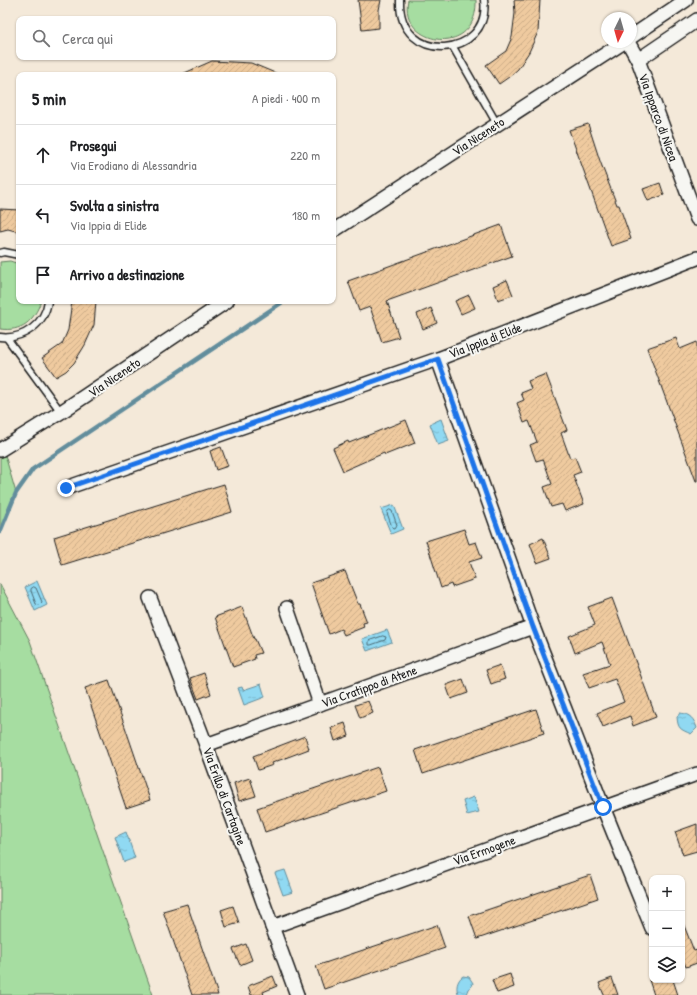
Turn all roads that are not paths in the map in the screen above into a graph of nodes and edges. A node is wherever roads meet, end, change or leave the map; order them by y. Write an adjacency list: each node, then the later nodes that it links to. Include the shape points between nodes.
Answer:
1 (400, 0): 6 (lane, via 404,25 413,36 425,44 438,48)
2 (484, 0): 6 (lane, via 482,20 476,32)
3 (686, 0): 5 (street)
4 (697, 20): 9 (street, Via Ipparco di Nicea)
5 (637, 33)
6 (453, 47): 10 (lane)
7 (615, 48): 10 (street, Via Niceneto)
8 (631, 48): 9 (street)
9 (638, 60): 11 (street, Via Ipparco di Nicea)
10 (497, 124): 12 (street, Via Niceneto)
11 (697, 219)
12 (336, 229)
13 (0, 253): 14 (lane)
14 (16, 254)
15 (697, 258): 20 (street, Via Ippia di Elide)
16 (48, 304): 19 (lane, via 41,319 32,329)
17 (223, 304): 21 (street, Via Niceneto)
18 (0, 337): 19 (lane)
19 (7, 338): 21 (lane)
20 (438, 359): 23 (street, Via Ippia di Elide); 26 (street)
21 (61, 412): 22 (street, Via Niceneto)
22 (0, 450)
23 (66, 488)
24 (150, 598): 28 (street, Via Erillo di Cartagine)
25 (287, 608): 27 (street)
26 (533, 627): 27 (street, Via Cratippo di Atene); 30 (street)
27 (320, 704): 28 (street, Via Cratippo di Atene)
28 (206, 745): 32 (street, Via Erillo di Cartagine)
29 (697, 774): 30 (street, Via Ermogene)
30 (603, 807): 31 (street); 32 (street, Via Ermogene)
31 (649, 921)
32 (272, 927): 33 (street, Via Erillo di Cartagine)
33 (297, 995)

